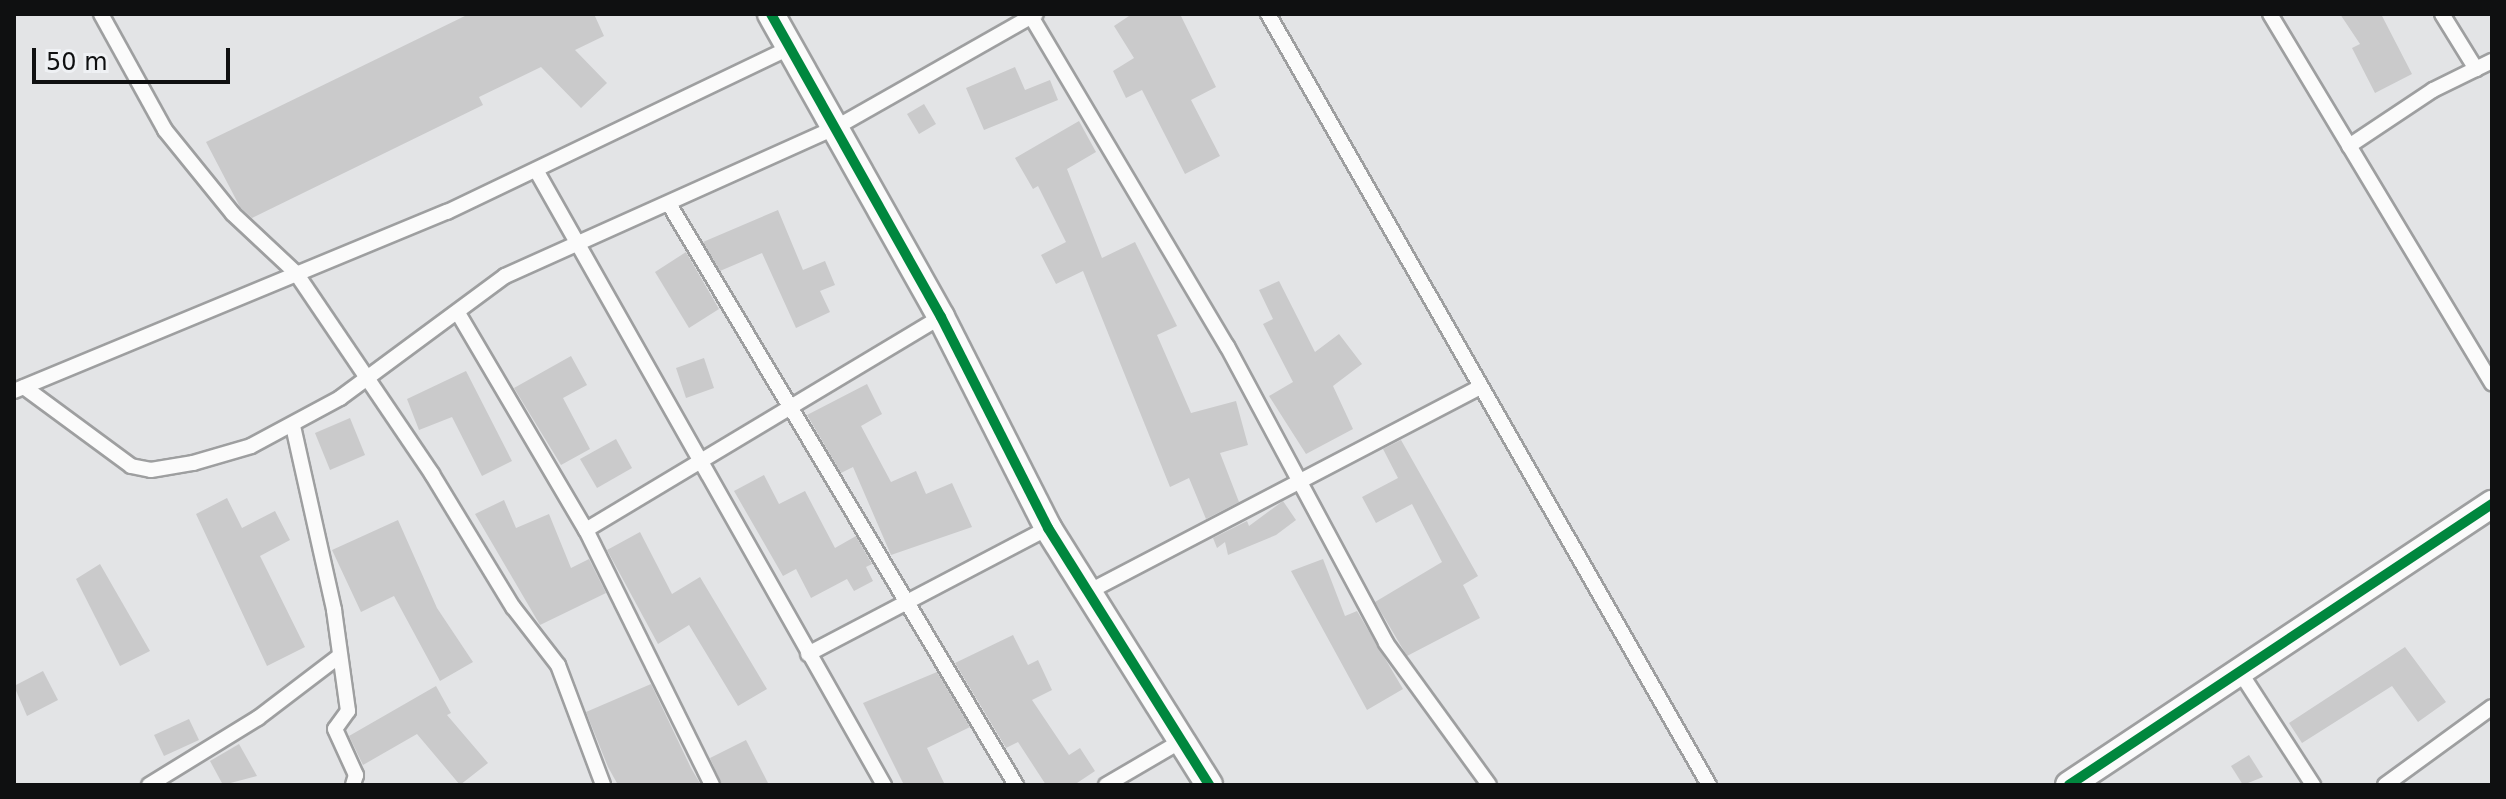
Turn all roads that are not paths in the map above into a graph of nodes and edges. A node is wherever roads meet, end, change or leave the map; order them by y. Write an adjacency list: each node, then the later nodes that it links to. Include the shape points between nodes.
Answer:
1 (101, 14): 15 (lane, via 165,130 233,214)
2 (771, 14): 7 (street)
3 (1268, 14): 20 (lane)
4 (2270, 14): 11 (lane)
5 (2442, 14): 9 (lane)
6 (1034, 16): 10 (lane); 25 (lane, via 1227,346)
7 (790, 48): 10 (street); 12 (lane)
8 (2492, 61): 9 (lane)
9 (2476, 69): 11 (lane)
10 (835, 128): 13 (lane); 17 (street)
11 (2349, 146): 19 (lane)
12 (536, 170): 14 (lane); 15 (lane)
13 (669, 204): 14 (lane); 22 (lane)
14 (577, 240): 16 (lane, via 505,276); 24 (lane)
15 (296, 273): 18 (lane); 21 (lane)
16 (458, 313): 18 (lane); 28 (lane)
17 (941, 317): 22 (lane); 27 (street)
18 (368, 378): 23 (lane); 39 (lane, via 513,607 558,665)
19 (2492, 384)
20 (1479, 388): 25 (lane); 45 (lane)
21 (19, 389): 23 (lane, via 123,461 151,470 251,446)
22 (790, 406): 24 (lane); 30 (lane)
23 (293, 426): 32 (lane, via 334,610)
24 (698, 462): 28 (lane); 31 (lane)
25 (1297, 482): 29 (lane); 36 (lane, via 1386,643)
26 (2491, 507): 33 (street)
27 (1048, 528): 29 (street); 30 (lane)
28 (586, 530): 40 (lane)
29 (1088, 592): 35 (street)
30 (909, 606): 31 (lane); 42 (lane)
31 (808, 654): 41 (lane)
32 (338, 657): 37 (lane, via 258,718); 38 (lane, via 348,711 335,729 356,775)
33 (2240, 672): 46 (street); 47 (lane)
34 (2492, 707): 48 (lane)
35 (1183, 740): 43 (lane); 44 (street)
36 (1485, 784)
37 (149, 785)
38 (353, 785)
39 (603, 785)
40 (712, 785)
41 (884, 785)
42 (1016, 785)
43 (1106, 785)
44 (1209, 785)
45 (1709, 785)
46 (2069, 785)
47 (2313, 785)
48 (2385, 785)

